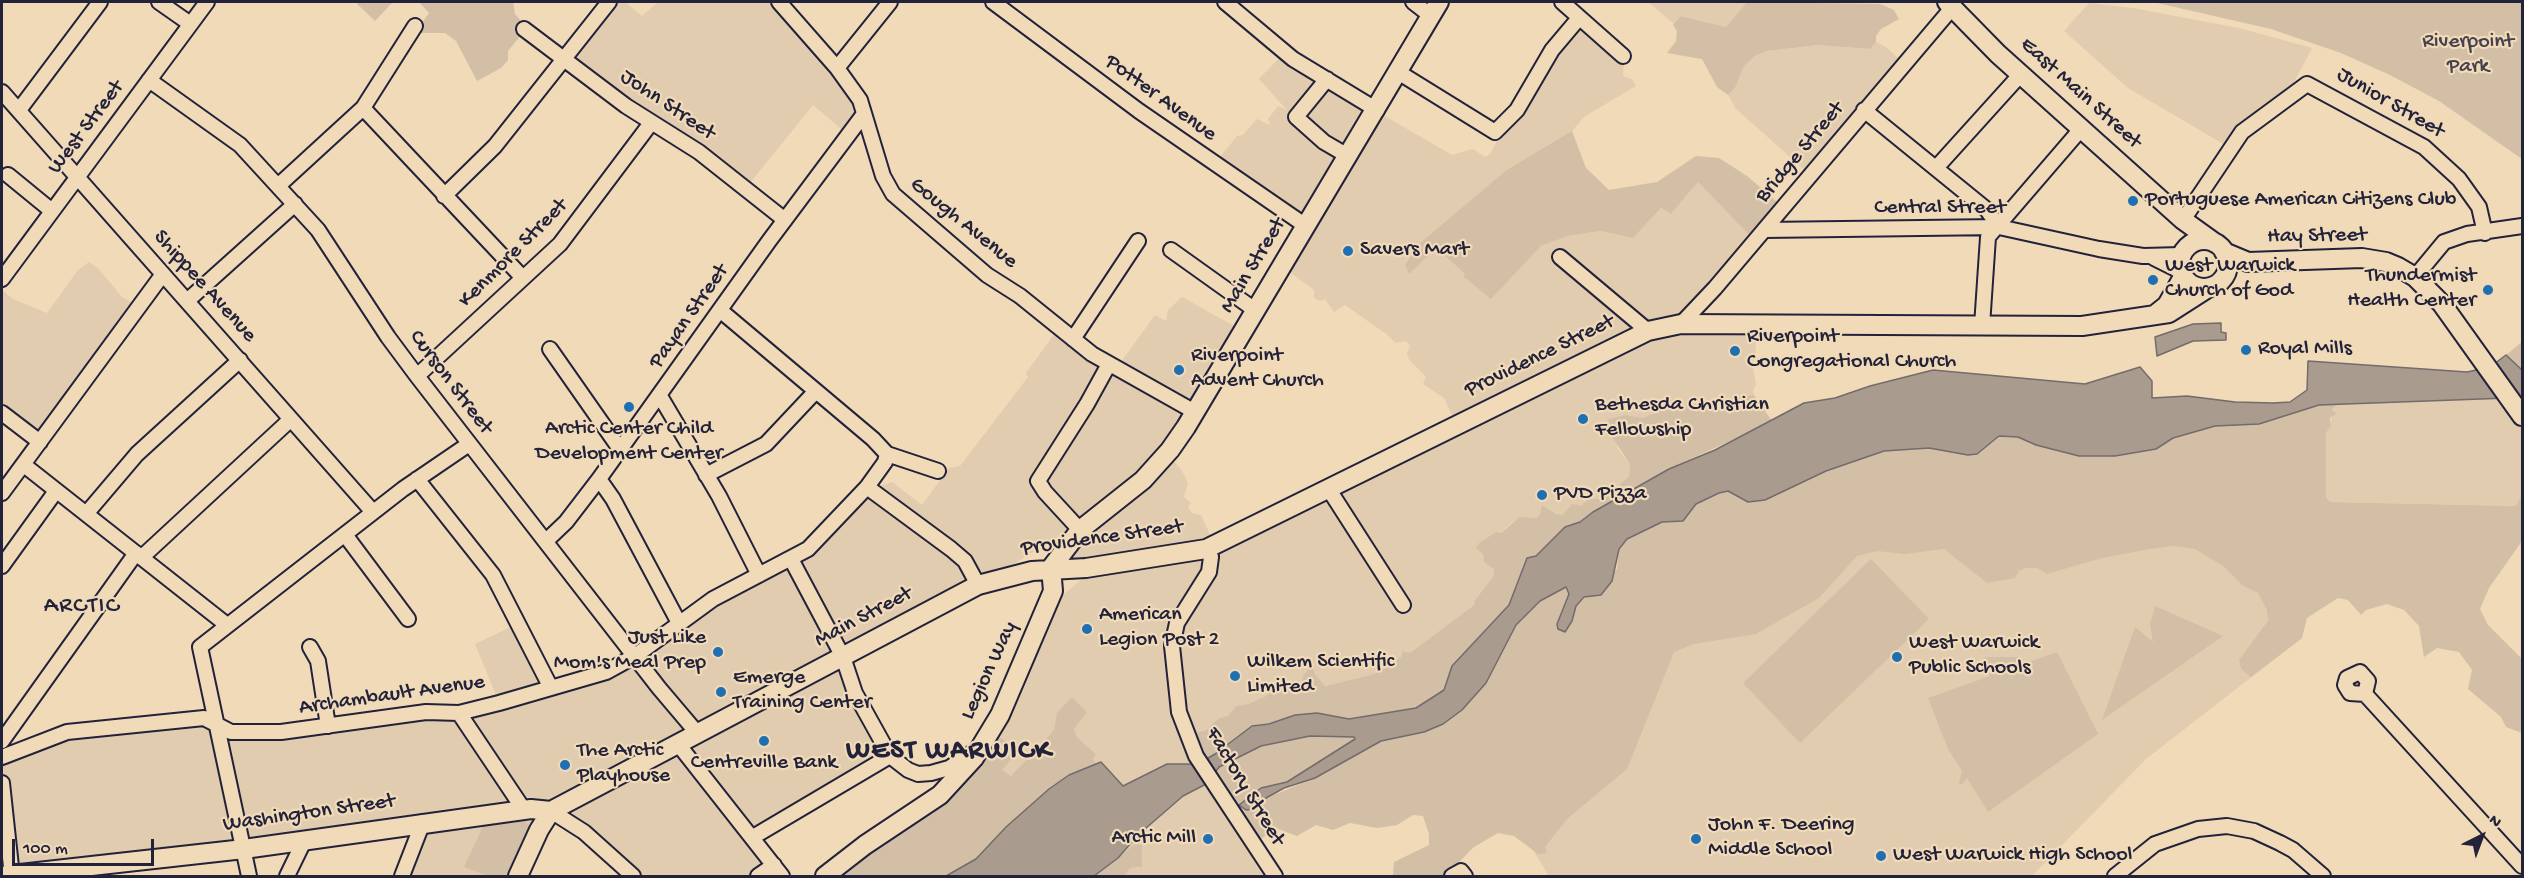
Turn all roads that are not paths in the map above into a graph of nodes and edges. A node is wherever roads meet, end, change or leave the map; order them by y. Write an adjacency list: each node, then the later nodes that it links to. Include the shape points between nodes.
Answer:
1 (100, 2): 26 (street)
2 (159, 2): 14 (street)
3 (207, 2): 14 (street, West Street)
4 (609, 2): 18 (street)
5 (779, 2): 19 (street, Gough Avenue)
6 (890, 2): 19 (street)
7 (993, 2): 42 (street, Potter Avenue, via 1139,111)
8 (1226, 2): 22 (street, via 1293,58)
9 (1413, 2): 12 (street)
10 (1562, 2): 13 (street)
11 (1949, 5): 21 (main road, East Main Street); 28 (street, Bridge Street)
12 (1435, 9): 20 (main road, Main Street)
13 (1579, 18): 17 (street); 20 (street, via 1552,50 1517,110 1496,132)
14 (189, 23): 23 (street, West Street)
15 (415, 26): 25 (street)
16 (524, 29): 18 (street, John Street)
17 (1623, 56)
18 (564, 58): 30 (street, John Street); 37 (street, via 495,146)
19 (837, 68): 29 (street, Gough Avenue, via 860,100)
20 (1398, 72): 27 (main road, Main Street)
21 (2021, 74): 31 (main road, East Main Street); 33 (street)
22 (1326, 79): 27 (street); 32 (street, via 1296,117 1323,142)
23 (149, 80): 35 (street, West Street); 36 (street, Curson Street, via 240,145)
24 (2, 92): 26 (street, Shippee Avenue)
25 (363, 108): 36 (street); 37 (street)
26 (19, 110): 35 (street, Shippee Avenue)
27 (1377, 110): 32 (main road, Main Street)
28 (1864, 110): 33 (street); 45 (street, Bridge Street)
29 (864, 114): 40 (street, Payan Street); 66 (street, Gough Avenue, via 892,194 987,275)
30 (651, 123): 40 (street, John Street, via 674,133); 56 (street, Kenmore Street, via 575,225)
31 (2081, 129): 41 (main road, East Main Street); 44 (street)
32 (1348, 156): 42 (main road, Main Street)
33 (1936, 168): 44 (street, via 1987,210)
34 (8, 175): 39 (street)
35 (77, 177): 39 (street, West Street); 53 (street, Shippee Avenue)
36 (279, 185): 38 (street, Curson Street)
37 (444, 196): 56 (street)
38 (295, 204): 59 (street); 70 (street, Curson Street, via 318,230)
39 (52, 210): 57 (street, West Street)
40 (785, 220): 61 (street, Payan Street)
41 (2183, 220): 46 (street, Junior Street, via 2235,141 2307,84 2424,147 2460,178 2479,207); 48 (main road, East Main Street); 52 (main road, via 2187,231)
42 (1306, 226): 60 (main road, Main Street)
43 (2523, 226): 46 (street)
44 (1999, 227): 45 (street, Central Street); 52 (street, Central Street); 64 (street, via 1988,237)
45 (1764, 230): 63 (street, Bridge Street)
46 (2485, 233): 55 (street, via 2444,242)
47 (1137, 241): 66 (street)
48 (2220, 247): 51 (main road, Hay Street); 52 (main road, via 2199,240); 54 (main road, via 2228,265)
49 (1171, 250): 60 (street)
50 (1560, 257): 65 (street)
51 (2248, 262): 54 (main road, Hay Street); 55 (main road, Hay Street, via 2362,258 2386,262)
52 (2183, 263): 58 (main road, via 2194,286); 62 (main road, via 2167,305)
53 (163, 274): 59 (street, Shippee Avenue); 77 (street)
54 (2224, 277): 58 (main road)
55 (2415, 277): 73 (main road, via 2450,314)
56 (523, 278): 70 (street, Kenmore Street)
57 (2, 279)
58 (2208, 288): 62 (main road, Providence Street, via 2169,313)
59 (187, 301): 68 (street, Shippee Avenue)
60 (1255, 310): 74 (main road, Main Street)
61 (721, 311): 71 (street); 72 (street, Payan Street)
62 (2153, 316): 64 (main road, Providence Street, via 2082,326)
63 (1681, 324): 64 (main road, Providence Street); 65 (main road, Providence Street)
64 (1982, 326)
65 (1648, 331): 87 (main road, Providence Street)
66 (1073, 339): 69 (street, Gough Avenue)
67 (550, 349): 79 (street)
68 (240, 360): 76 (street, Shippee Avenue); 91 (street, via 137,454)
69 (1109, 364): 74 (street, Gough Avenue); 92 (street, via 1038,481)
70 (417, 376): 78 (street, Curson Street)
71 (815, 392): 80 (street); 83 (street, via 766,444)
72 (660, 396): 79 (street, Payan Street); 83 (street)
73 (2519, 411)
74 (1195, 412): 92 (main road, Main Street, via 1157,466)
75 (2, 413): 77 (street)
76 (290, 420): 90 (street, Shippee Avenue); 96 (street)
77 (39, 442): 81 (street)
78 (469, 444): 84 (street); 94 (street, Curson Street)
79 (620, 449): 85 (street, Payan Street)
80 (887, 454): 82 (street); 86 (street, Archambault Avenue)
81 (24, 465): 88 (street); 89 (street)
82 (939, 471)
83 (706, 475): 100 (street)
84 (417, 479): 90 (street); 109 (street, via 493,575)
85 (599, 479): 94 (street, Payan Street); 104 (street)
86 (867, 487): 97 (street, Archambault Avenue, via 815,544); 101 (street, via 958,555)
87 (1328, 488): 95 (main road, Providence Street); 102 (street)
88 (56, 491): 91 (street); 98 (street)
89 (2, 493)
90 (373, 512): 93 (street)
91 (86, 514): 96 (street)
92 (1080, 530): 99 (main road)
93 (345, 536): 103 (street); 105 (street)
94 (546, 542): 107 (street, Curson Street)
95 (1206, 549): 99 (main road, Providence Street, via 1086,568); 137 (street, Factory Street, via 1211,557 1209,572 1177,623 1172,646 1179,711 1196,756)
96 (139, 555): 105 (street); 115 (street)
97 (791, 559): 100 (street, Archambault Avenue); 108 (street)
98 (2, 566)
99 (1051, 568): 101 (main road, Providence Street); 117 (main road, Legion Way, via 1053,591 1000,715)
100 (759, 575): 104 (street, Archambault Avenue, via 713,599)
101 (978, 585): 108 (main road, Main Street)
102 (1403, 605)
103 (408, 619)
104 (679, 623): 107 (street, Archambault Avenue)
105 (227, 625): 112 (street, via 200,647)
106 (310, 647): 113 (street, via 318,662)
107 (635, 656): 109 (street, Archambault Avenue, via 606,672); 114 (street, Curson Street)
108 (843, 657): 114 (main road, Main Street); 118 (street, via 855,693)
109 (551, 688): 111 (street, Archambault Avenue)
110 (2365, 694): 127 (street)
111 (459, 713): 113 (street, Archambault Avenue, via 426,712); 121 (street)
112 (218, 726): 113 (street, Archambault Avenue, via 246,734); 119 (street, Archambault Avenue, via 204,718 67,732); 126 (street)
113 (328, 726)
114 (698, 734): 116 (main road, Main Street)
115 (2, 741)
116 (678, 744): 122 (main road, Main Street); 124 (street)
117 (980, 747): 118 (street, via 949,768 931,773 908,770); 136 (main road, Legion Way, via 940,795)
118 (890, 756): 124 (street)
119 (2, 757)
120 (2, 783): 129 (street)
121 (524, 810): 122 (main road, Washington Street); 123 (main road, Washington Street)
122 (551, 811): 133 (main road); 134 (street, via 584,832)
123 (423, 822): 125 (main road, Washington Street); 132 (street)
124 (753, 837): 128 (street)
125 (305, 839): 126 (main road, Washington Street); 131 (street)
126 (244, 849): 129 (main road, Washington Street); 130 (street)
127 (2523, 866)
128 (778, 871): 135 (street)
129 (9, 876)
130 (249, 876)
131 (287, 876)
132 (402, 876)
133 (518, 876)
134 (633, 876)
135 (758, 876)
136 (825, 876)
137 (1275, 876)
138 (2115, 876): 139 (street, via 2156,844 2190,830 2227,826 2254,831 2280,843)
139 (2324, 876)

